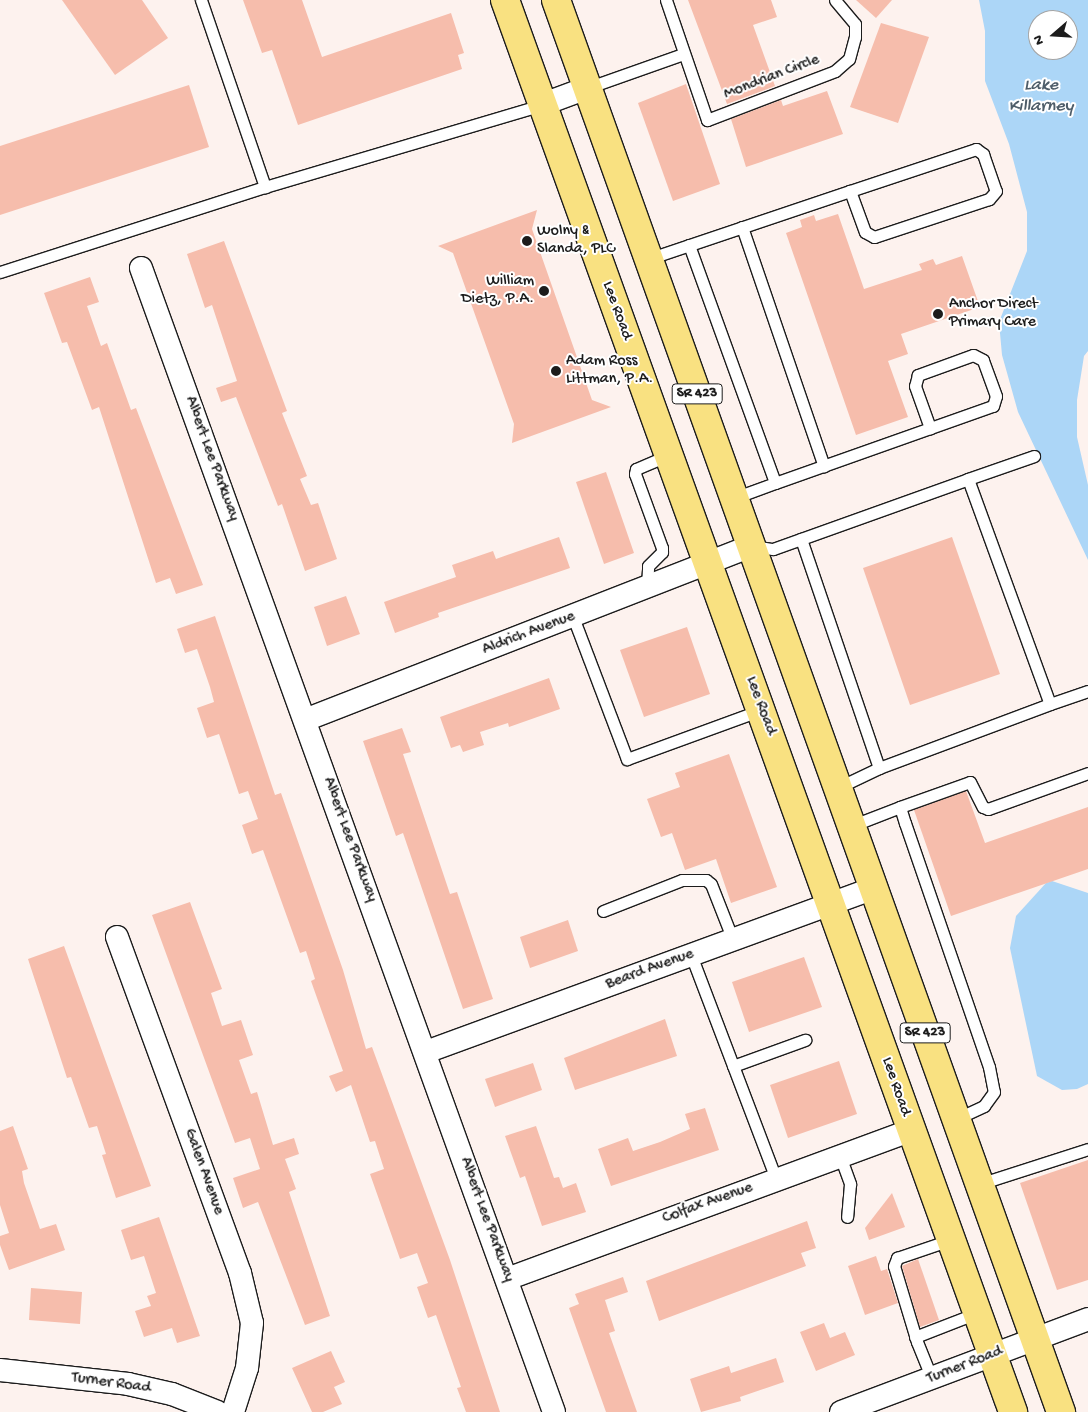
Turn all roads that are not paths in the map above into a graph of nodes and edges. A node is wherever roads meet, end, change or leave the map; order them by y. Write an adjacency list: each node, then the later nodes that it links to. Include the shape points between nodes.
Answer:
1 (201, 0): 9 (lane)
2 (504, 0): 8 (main road, Lee Road / SR 423)
3 (556, 0): 7 (main road, SR 423)
4 (666, 0): 6 (lane, Mondrian Circle)
5 (835, 0): 6 (lane, Mondrian Circle, via 855,24 849,59 836,71 707,120)
6 (683, 54): 7 (lane)
7 (587, 88): 8 (street); 13 (main road, SR 423)
8 (541, 105): 9 (lane); 17 (main road, Lee Road / SR 423)
9 (265, 187): 15 (lane)
10 (850, 191): 10 (lane, via 976,149 984,154 996,191 989,199 874,237 865,232); 11 (lane)
11 (742, 227): 12 (lane); 19 (lane)
12 (689, 245): 13 (lane); 21 (lane)
13 (648, 258): 22 (main road, SR 423)
14 (141, 268): 31 (street, Albert Lee Parkway)
15 (0, 272)
16 (930, 428): 16 (lane, via 993,406 996,396 982,360 973,355 918,375 915,386); 19 (lane)
17 (669, 455): 25 (main road, Lee Road / SR 423); 26 (lane, via 636,470 634,474 662,548 648,566)
18 (1034, 456): 20 (lane)
19 (824, 466): 21 (lane)
20 (968, 479): 23 (lane); 29 (lane)
21 (775, 483): 22 (lane)
22 (734, 498): 24 (main road, SR 423)
23 (801, 539): 24 (lane, via 773,549); 32 (lane)
24 (751, 546): 25 (street, Aldrich Avenue); 34 (main road, SR 423)
25 (709, 563): 26 (street, Aldrich Avenue); 30 (main road, Lee Road / SR 423)
26 (647, 588): 27 (street, Aldrich Avenue)
27 (574, 617): 30 (lane, via 627,759); 31 (street, Aldrich Avenue)
28 (1088, 691): 29 (lane)
29 (1050, 704): 32 (lane)
30 (762, 710): 38 (main road, Lee Road / SR 423)
31 (305, 720): 44 (street, Albert Lee Parkway)
32 (879, 768): 34 (lane)
33 (1088, 773): 35 (lane, via 988,809 983,807 970,782)
34 (837, 788): 36 (main road, SR 423)
35 (900, 808): 36 (lane); 46 (lane, via 989,1067 994,1092 984,1106)
36 (850, 826): 37 (main road, SR 423)
37 (873, 888): 38 (street, Beard Avenue); 46 (main road, SR 423)
38 (831, 904): 41 (street, Beard Avenue); 47 (main road, Lee Road / SR 423)
39 (603, 911): 41 (lane, via 682,880 706,880 711,884)
40 (117, 937): 63 (street, Galen Avenue, via 240,1273 252,1323 247,1368)
41 (733, 940): 42 (street, Beard Avenue)
42 (691, 955): 44 (street, Beard Avenue); 45 (lane)
43 (805, 1040): 45 (lane)
44 (426, 1052): 54 (street, Albert Lee Parkway)
45 (733, 1066): 50 (lane)
46 (956, 1119): 51 (main road, SR 423)
47 (910, 1130): 49 (street, Colfax Avenue); 53 (main road, Lee Road / SR 423)
48 (1088, 1149): 51 (lane)
49 (840, 1156): 50 (street, Colfax Avenue); 52 (lane, via 850,1184)
50 (776, 1179): 54 (street, Colfax Avenue)
51 (979, 1184): 58 (main road, SR 423)
52 (846, 1217)
53 (950, 1240): 55 (main road, Lee Road / SR 423); 57 (lane, via 897,1258 894,1266)
54 (507, 1279): 64 (street, Albert Lee Parkway)
55 (977, 1313): 57 (lane); 59 (main road, Lee Road / SR 423)
56 (1088, 1319): 58 (street, Turner Road)
57 (915, 1337): 61 (lane)
58 (1035, 1339): 59 (street, Turner Road); 67 (main road, SR 423)
59 (993, 1356): 61 (street, Turner Road); 66 (main road, Lee Road / SR 423)
60 (1, 1367): 62 (street, Turner Road, via 128,1384 172,1394)
61 (932, 1379): 65 (street, Turner Road)
62 (218, 1412)
63 (233, 1412)
64 (554, 1412)
65 (841, 1412)
66 (1013, 1412)
67 (1061, 1412)

